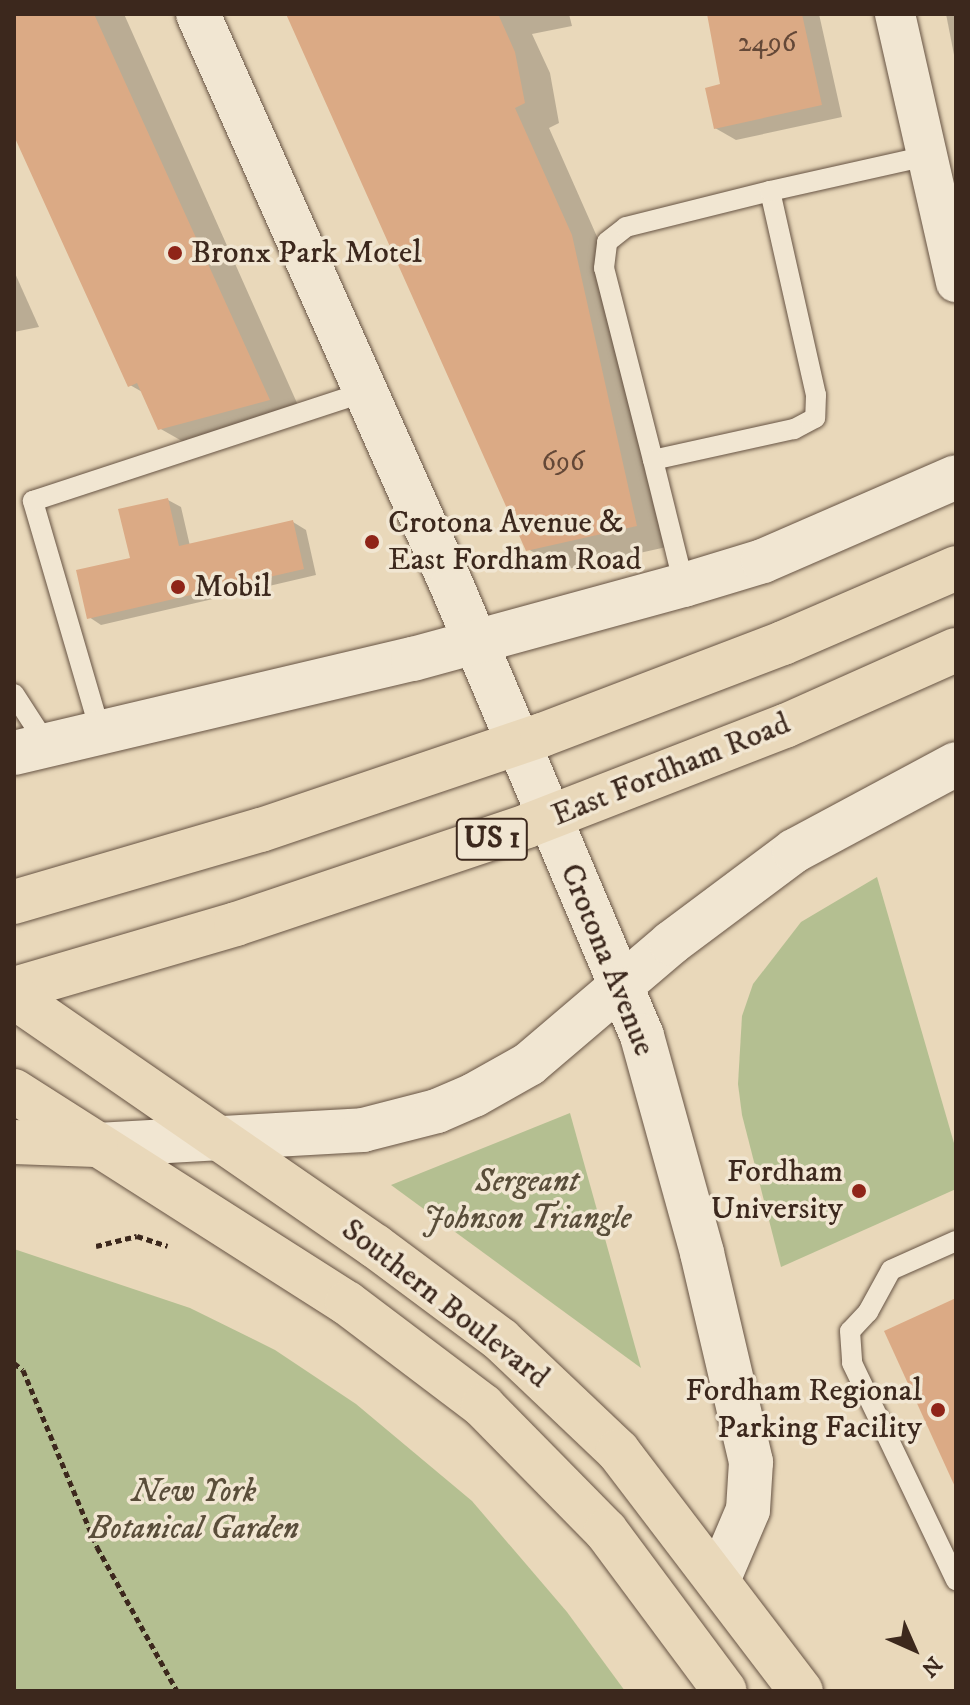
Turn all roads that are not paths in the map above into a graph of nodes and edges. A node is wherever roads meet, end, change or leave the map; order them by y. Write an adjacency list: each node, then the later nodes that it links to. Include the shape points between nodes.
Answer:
1 (198, 14): 6 (street, Crotona Avenue)
2 (895, 14): 3 (street)
3 (927, 156): 4 (lane); 5 (street)
4 (770, 191): 7 (lane, via 626,227 607,242 604,268); 7 (lane, via 816,395 815,418 794,429)
5 (956, 282)
6 (364, 392): 11 (street, Crotona Avenue); 14 (lane, via 33,501)
7 (653, 460): 10 (lane)
8 (956, 477): 10 (street, via 763,561)
9 (956, 568): 17 (main road, US 1, via 783,643 542,735 261,830)
10 (684, 585): 11 (street)
11 (476, 640): 14 (street); 18 (street, Crotona Avenue)
12 (956, 650): 19 (main road, East Fordham Road / US 1, via 785,726 527,826 251,920)
13 (14, 694): 15 (lane)
14 (101, 734): 15 (street)
15 (30, 749)
16 (956, 764): 18 (street, via 794,851)
17 (14, 902)
18 (621, 985): 22 (street, via 529,1064 437,1111 363,1130); 26 (street, Crotona Avenue, via 657,1089 751,1462 748,1510)
19 (14, 989)
20 (14, 997): 22 (main road, Southern Boulevard)
21 (14, 1091): 24 (main road, Southern Boulevard)
22 (222, 1141): 24 (street); 26 (main road, Southern Boulevard, via 431,1286 553,1386 618,1451)
23 (14, 1142): 24 (main road)
24 (97, 1145): 28 (main road, Southern Boulevard, via 347,1303 483,1406 606,1531)
25 (956, 1241): 27 (lane, via 891,1270 850,1331 852,1363)
26 (719, 1578): 29 (main road, Southern Boulevard)
27 (956, 1580)
28 (725, 1691)
29 (801, 1691)

